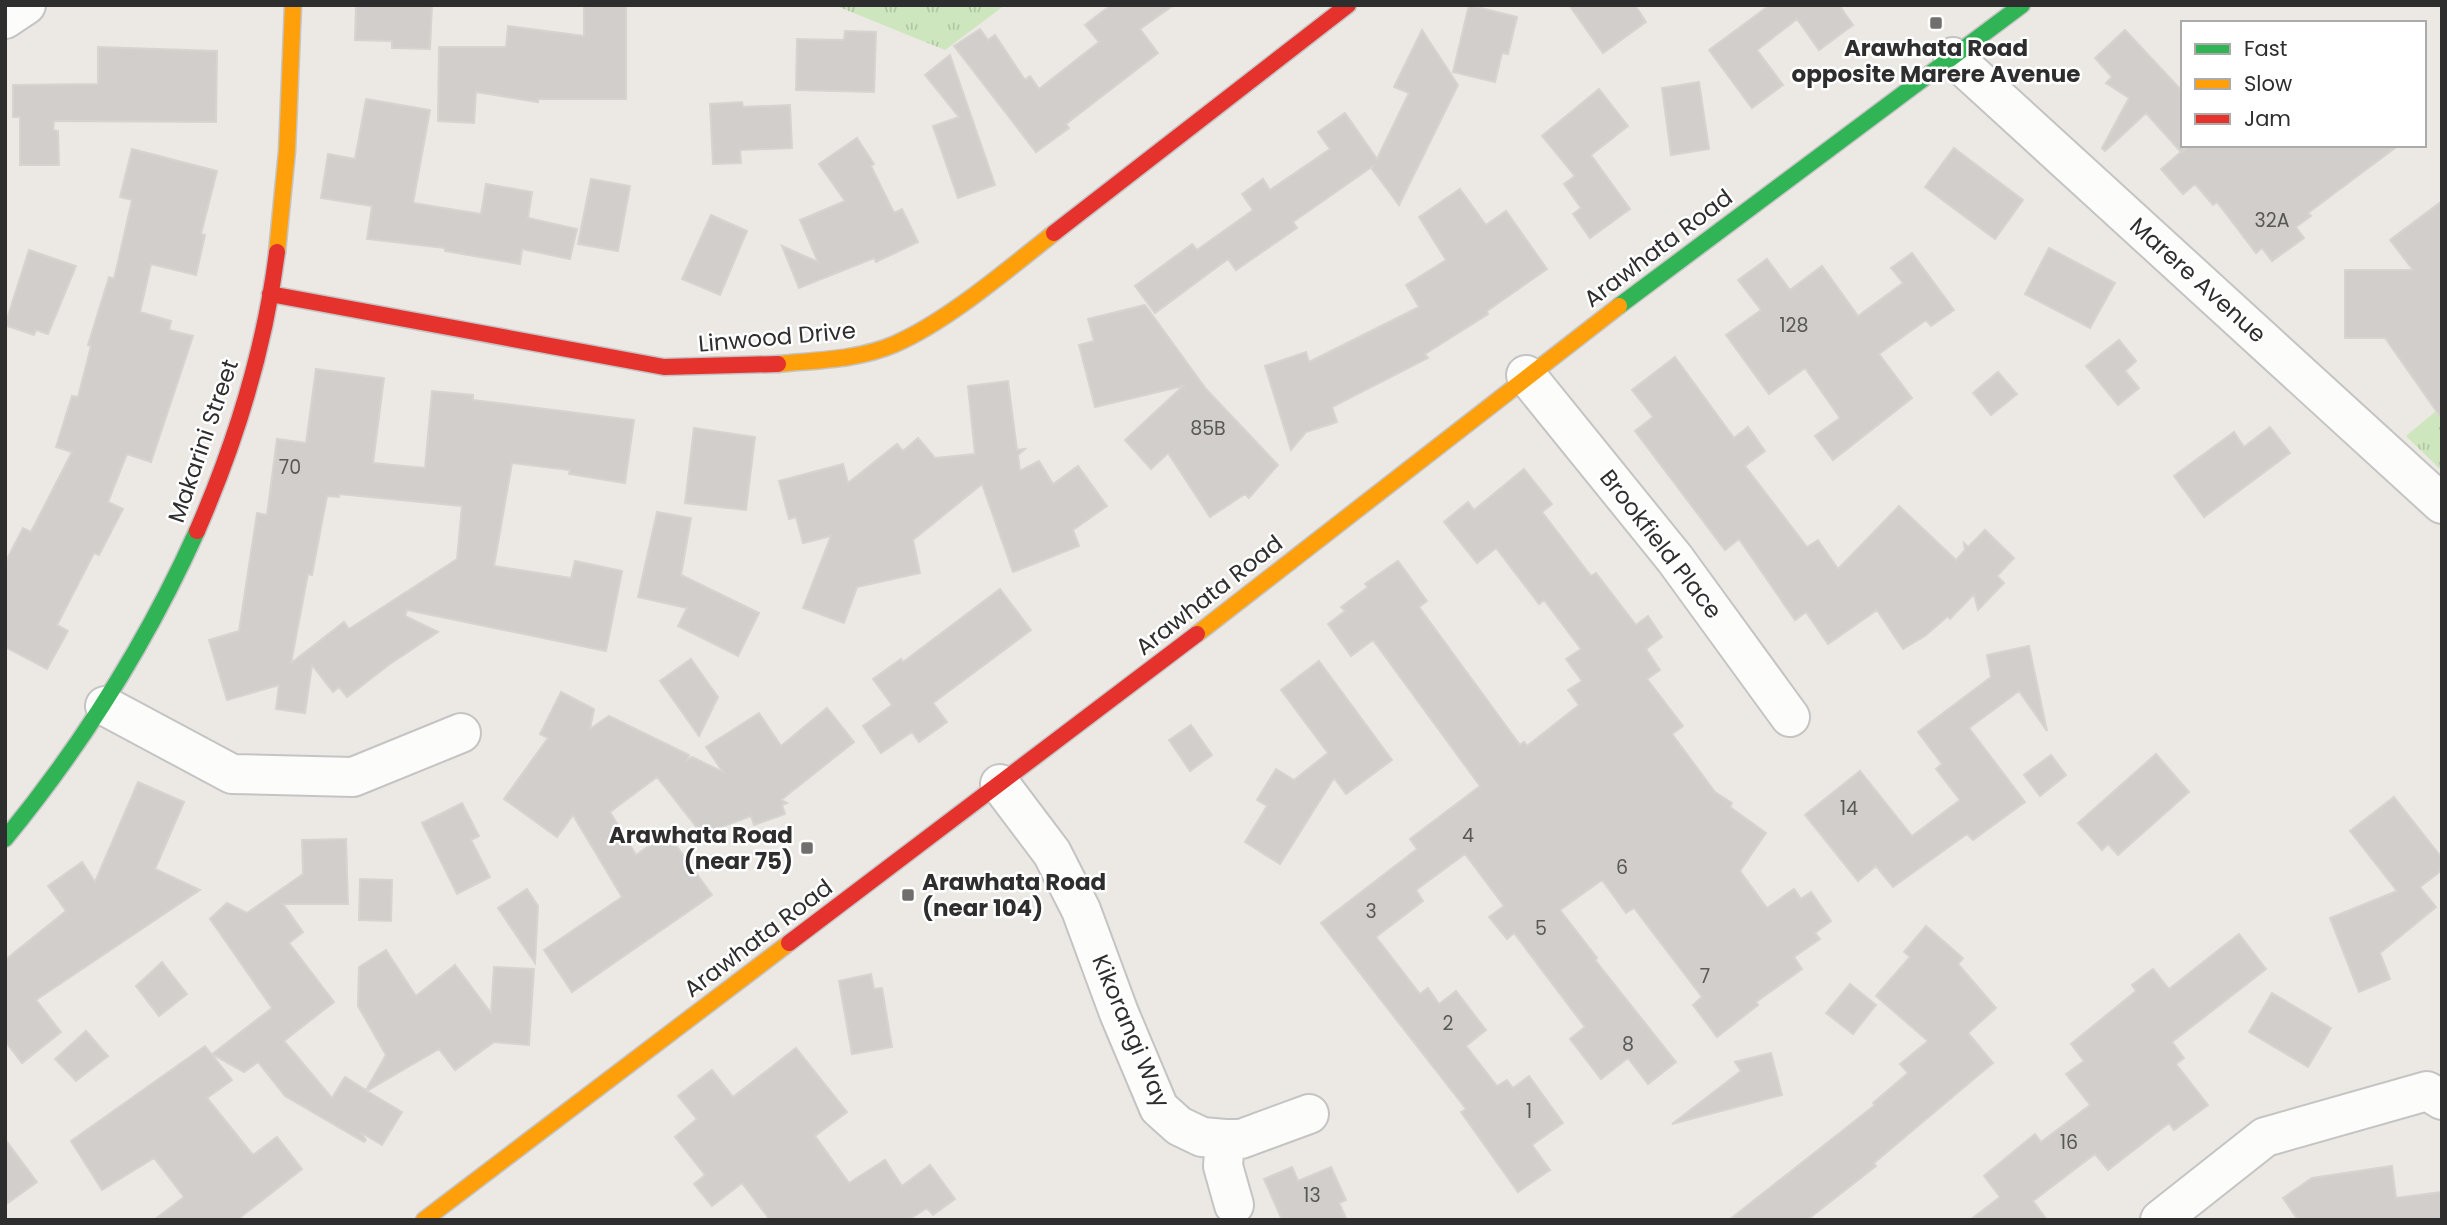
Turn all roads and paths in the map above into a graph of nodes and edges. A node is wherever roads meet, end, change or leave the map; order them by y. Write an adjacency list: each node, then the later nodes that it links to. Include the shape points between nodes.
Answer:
1 (26, 5): 5 (street)
2 (293, 5): 7 (street, Makarini Street, via 285,170)
3 (1348, 5): 7 (street, Linwood Drive, via 967,300 895,344 851,357 750,367 664,367)
4 (2022, 5): 6 (street, Arawhata Road)
5 (5, 19)
6 (1954, 57): 8 (street, Arawhata Road); 9 (street, Marere Avenue)
7 (270, 294): 10 (street, Makarini Street, via 230,444 194,538 178,576)
8 (1526, 374): 11 (street, Brookfield Place, via 1675,559); 13 (street, Arawhata Road)
9 (2442, 504)
10 (105, 706): 12 (street, via 232,774 353,777); 14 (street, Makarini Street)
11 (1790, 717)
12 (461, 733)
13 (1000, 784): 17 (street, Kikorangi Way, via 1052,853 1081,910 1159,1108 1179,1126 1202,1137); 19 (street, Arawhata Road)
14 (5, 839)
15 (2442, 1100): 20 (street, via 2427,1091 2265,1137)
16 (1309, 1114): 17 (street, Kikorangi Way, via 1241,1139)
17 (1225, 1139): 18 (street, via 1223,1166)
18 (1234, 1205)
19 (424, 1220)
20 (2160, 1220)

